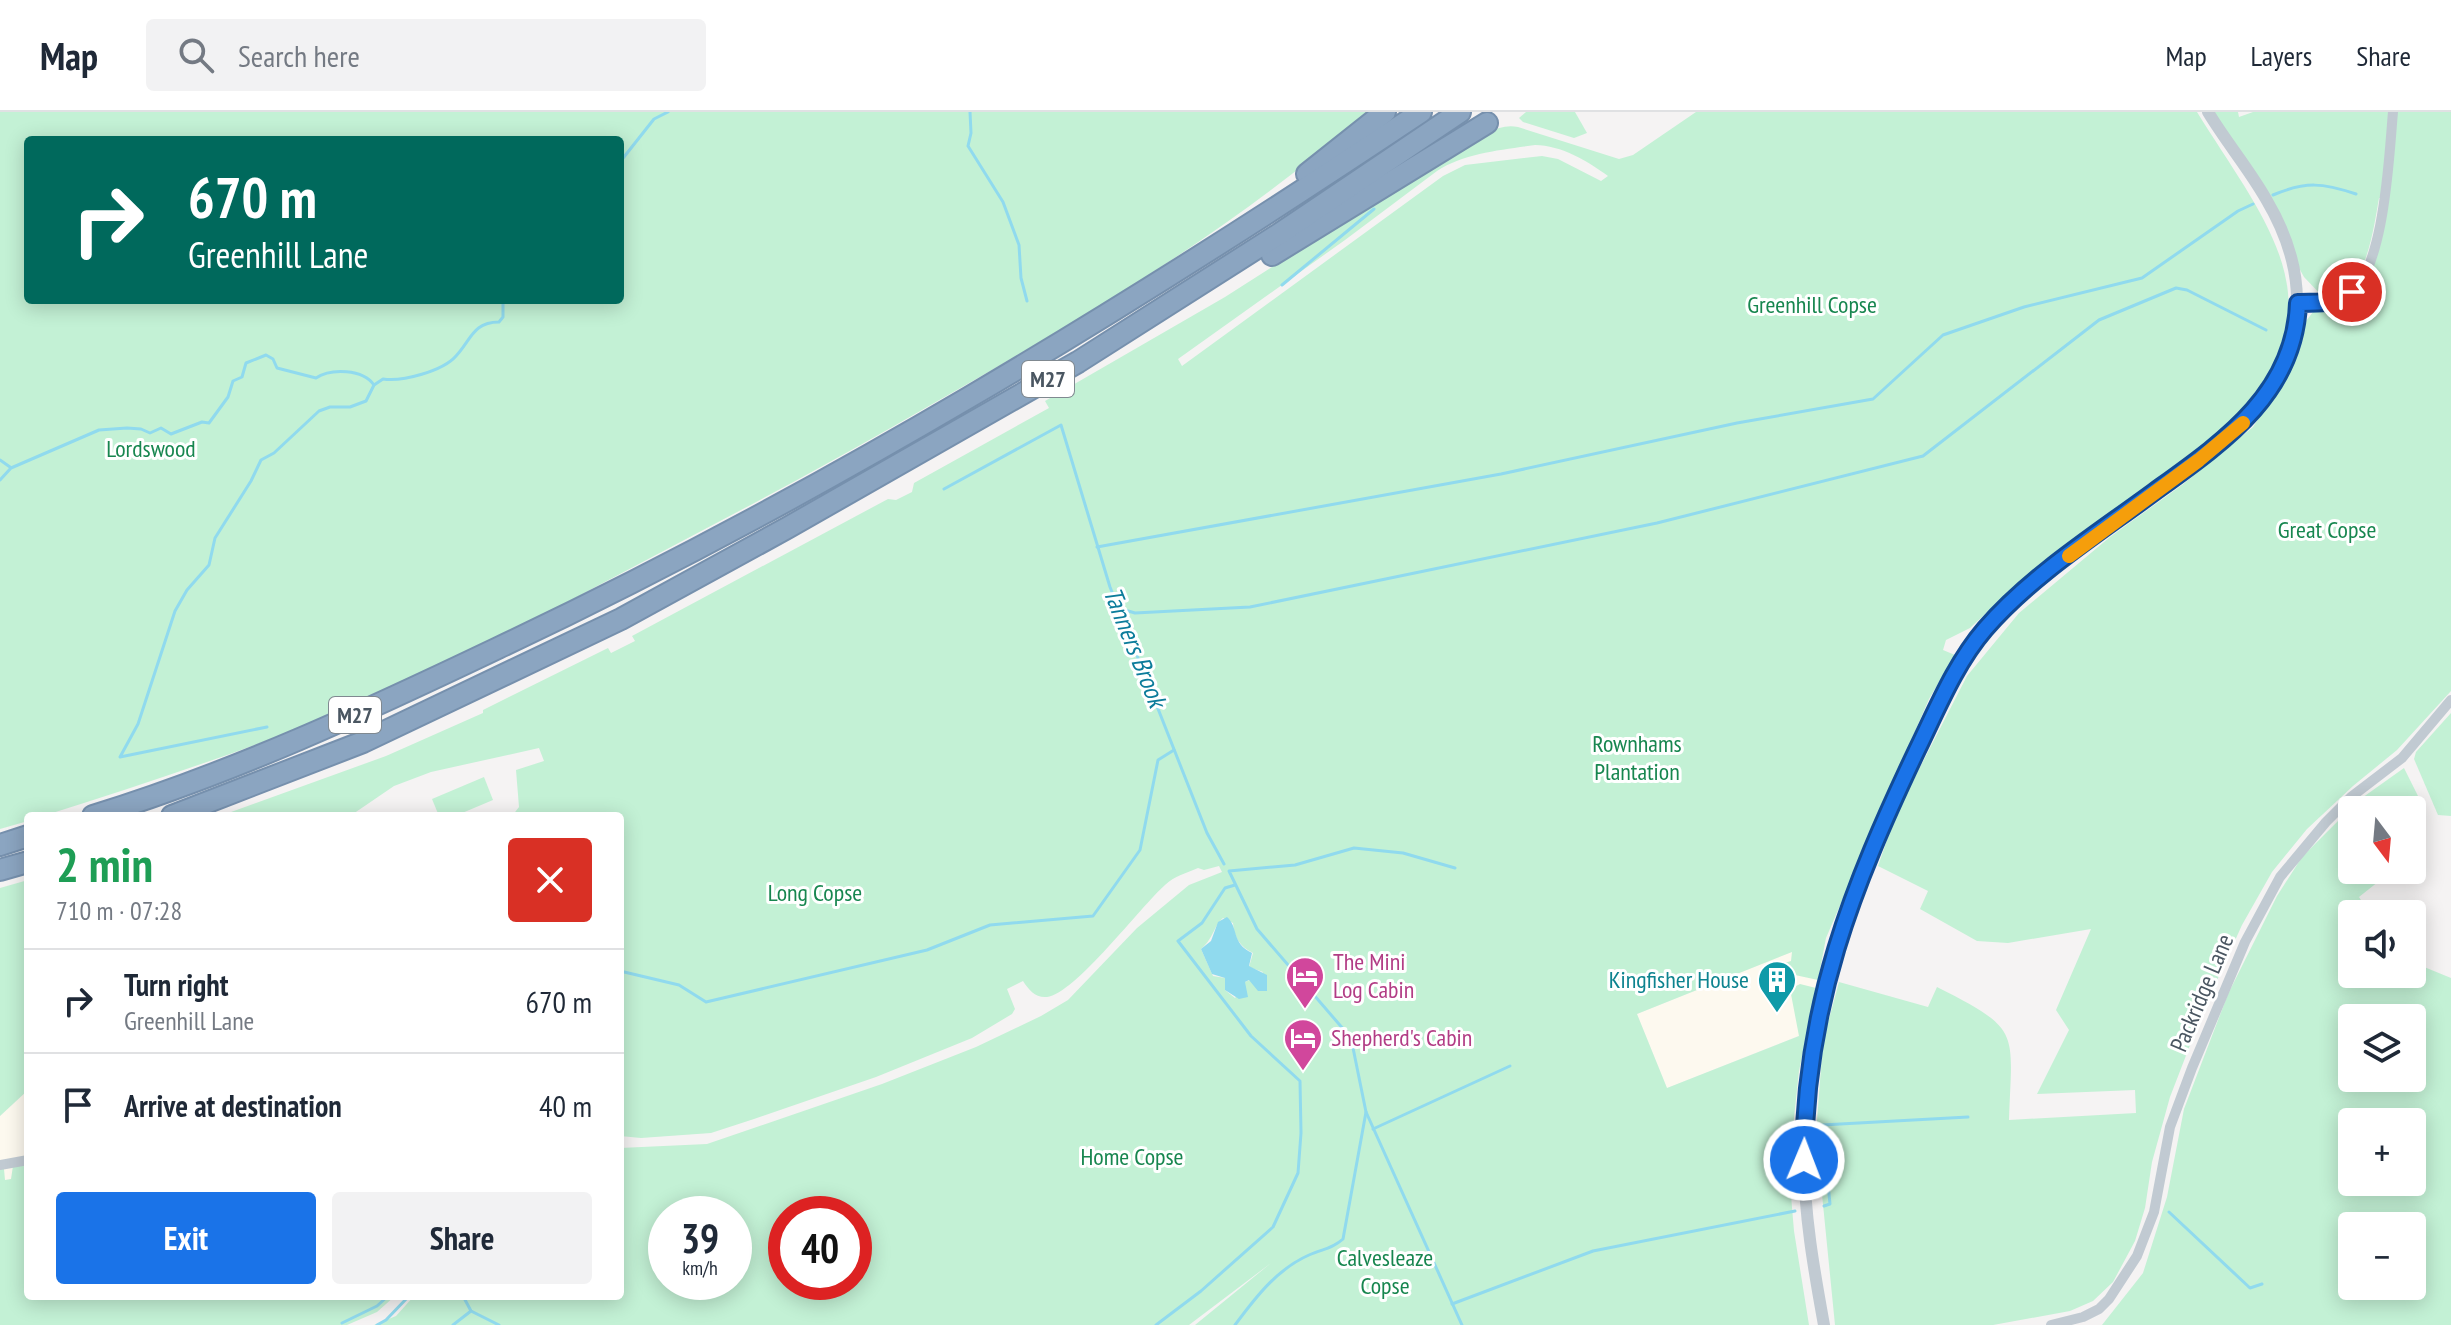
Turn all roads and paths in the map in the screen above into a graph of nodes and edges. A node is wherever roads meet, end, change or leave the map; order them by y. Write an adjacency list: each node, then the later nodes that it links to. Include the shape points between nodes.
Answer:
1 (1385, 112): 7 (highway, M27, via 1283,193)
2 (1421, 112): 7 (highway, M27)
3 (1460, 112): 9 (highway, M27)
4 (2208, 112): 8 (street, via 2279,223)
5 (2393, 112): 8 (street, via 2376,246 2364,276 2340,300)
6 (1487, 123): 9 (highway, M27, via 1211,292)
7 (1251, 226): 11 (highway, M27, via 769,511 609,596 375,707 168,793)
8 (2298, 303): 19 (street, via 2284,364 2247,419 2046,573 1982,632 1950,684 1877,836 1833,956 1809,1068 1805,1188)
9 (1078, 362): 12 (highway, M27, via 621,619 363,742)
10 (2451, 700): 20 (street, Packridge Lane, via 2402,758 2326,822 2280,877 2245,942 2192,1068 2170,1127 2154,1212 2137,1256 2099,1309)
11 (106, 812)
12 (182, 812)
13 (24, 837): 14 (highway)
14 (0, 845)
15 (24, 863): 16 (highway)
16 (0, 870)
17 (24, 1161): 18 (street)
18 (0, 1165)
19 (1824, 1325)
20 (2051, 1325)

